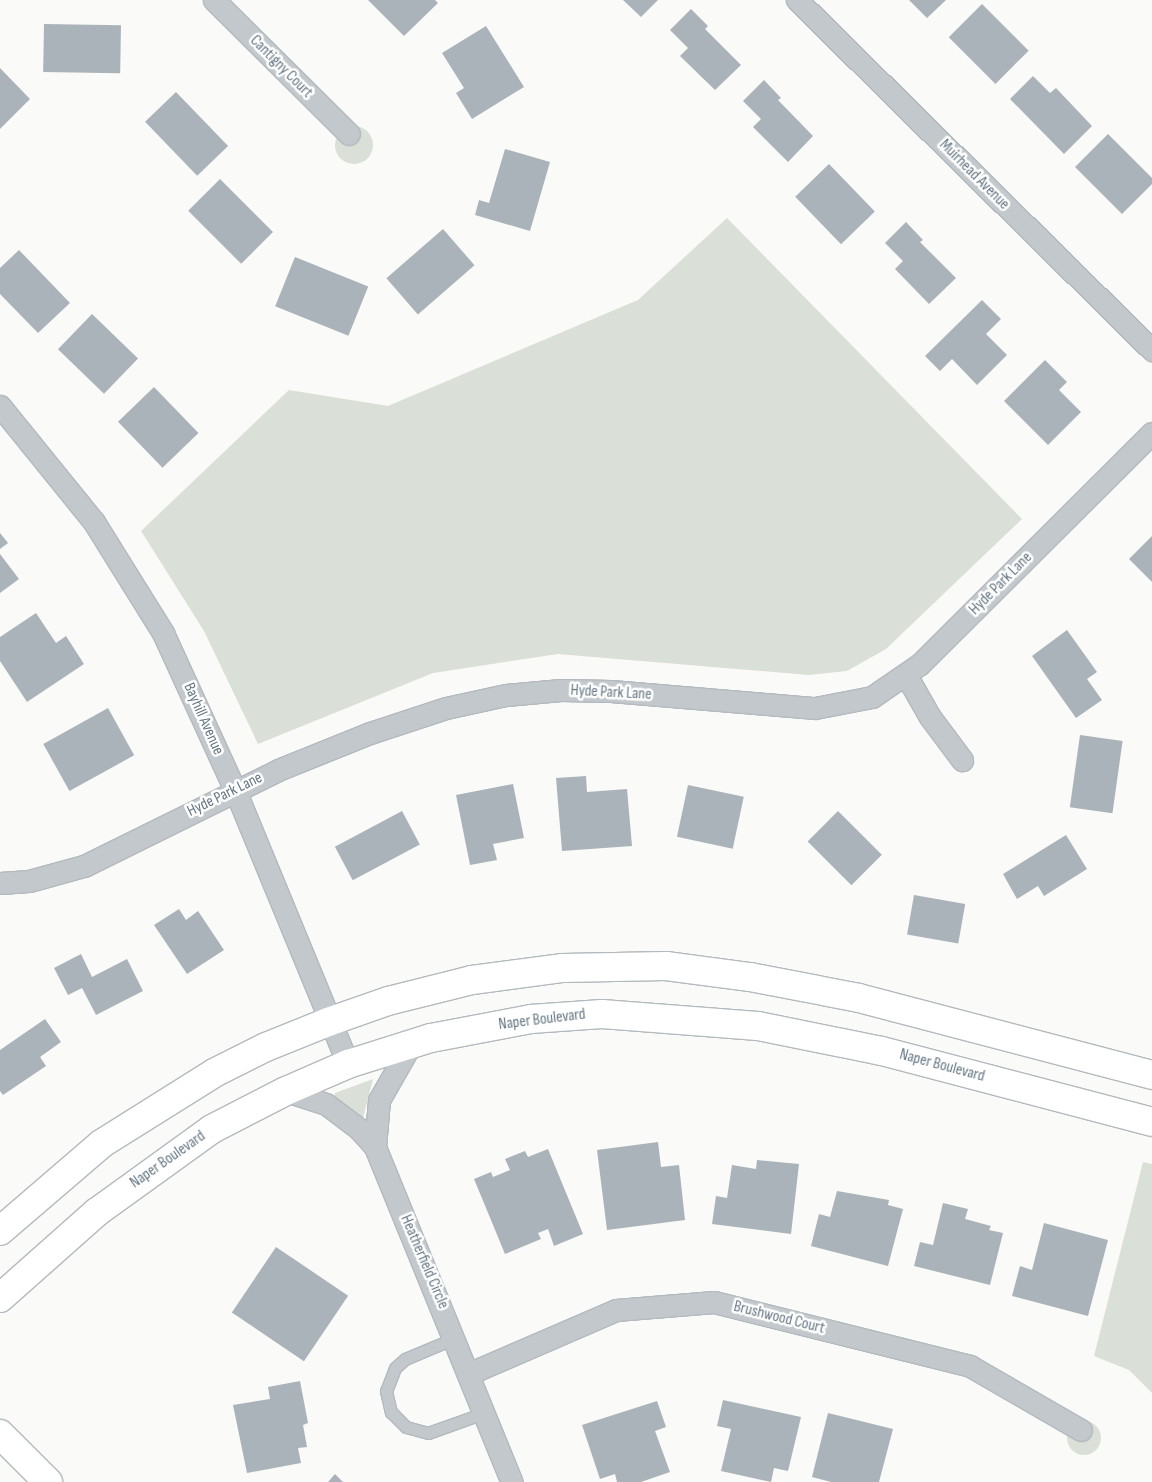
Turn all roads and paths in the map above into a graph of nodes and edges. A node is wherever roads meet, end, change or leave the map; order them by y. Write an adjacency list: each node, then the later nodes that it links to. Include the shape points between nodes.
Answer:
1 (214, 0): 3 (street, Cantigny Court)
2 (797, 0): 4 (street, Muirhead Avenue)
3 (349, 134)
4 (1152, 350)
5 (0, 406): 9 (street, Bayhill Avenue, via 69,487 127,572 167,642)
6 (1152, 433): 7 (street, Hyde Park Lane)
7 (906, 675): 8 (street, via 930,718); 9 (street, Hyde Park Lane, via 872,697 815,708 611,690 561,690 506,696 446,708 370,733)
8 (962, 760)
9 (235, 790): 10 (street, Hyde Park Lane, via 84,866 29,881); 11 (street, Bayhill Avenue)
10 (0, 883)
11 (328, 1022): 13 (street, Bayhill Avenue); 14 (main road, via 388,1001 472,980 563,968 666,966 750,977 859,998); 18 (main road, via 249,1055 154,1108 101,1144)
12 (411, 1044): 13 (main road, Naper Boulevard); 16 (main road, Naper Boulevard, via 531,1019 602,1014 740,1024 882,1051); 17 (street, Heatherfield Circle, via 379,1100)
13 (348, 1064): 15 (main road, Naper Boulevard)
14 (1152, 1075)
15 (286, 1091): 17 (street, via 326,1104 359,1129); 19 (main road, Naper Boulevard, via 212,1129 134,1184 97,1212)
16 (1152, 1122)
17 (376, 1147): 20 (street, Heatherfield Circle)
18 (0, 1231)
19 (0, 1298)
20 (455, 1338): 21 (street, Heatherfield Circle); 22 (lane, via 405,1359 395,1368 386,1391 391,1412 406,1427 428,1433)
21 (468, 1374): 22 (street, Heatherfield Circle); 23 (street, Brushwood Court, via 616,1310 714,1302 970,1366)
22 (484, 1413): 26 (street, Heatherfield Circle)
23 (1081, 1430)
24 (0, 1434): 25 (main road)
25 (48, 1482)
26 (512, 1482)

